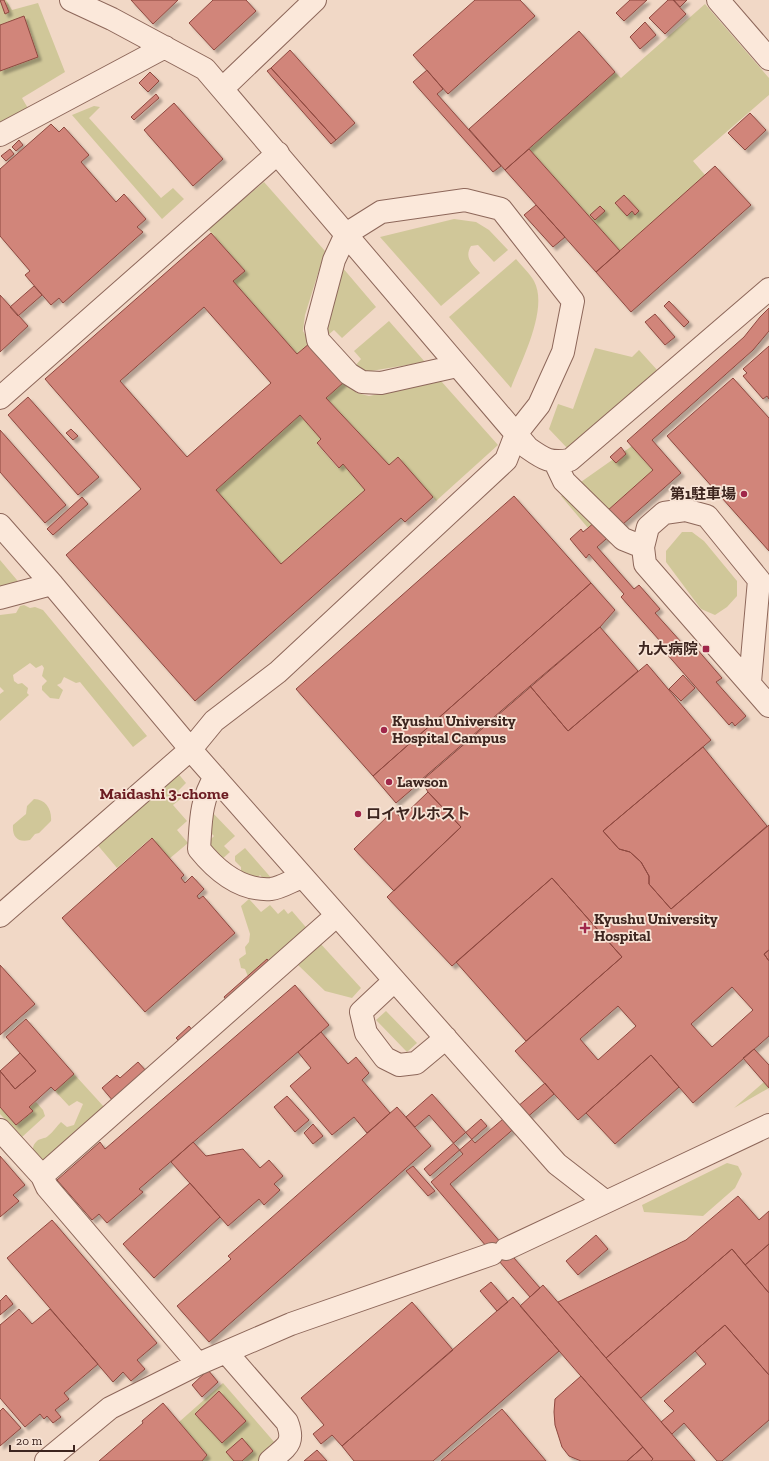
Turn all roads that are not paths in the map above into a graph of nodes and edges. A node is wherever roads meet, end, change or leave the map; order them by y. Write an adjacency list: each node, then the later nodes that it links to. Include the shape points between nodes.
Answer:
1 (71, 0): 4 (lane)
2 (314, 0): 6 (lane)
3 (718, 0): 5 (lane)
4 (164, 47): 6 (lane, via 205,69); 7 (lane)
5 (769, 60)
6 (222, 89): 8 (lane)
7 (0, 135)
8 (278, 154): 9 (lane); 12 (lane)
9 (346, 234): 11 (lane); 11 (lane, via 334,260 316,328 318,340 349,374 362,382 381,382); 13 (lane, via 381,212 465,200 501,209 573,301 563,352 539,405)
10 (769, 289): 14 (lane, via 570,460)
11 (457, 366): 13 (lane)
12 (0, 398)
13 (516, 434): 14 (lane, via 528,448); 20 (lane, via 506,460 278,672 214,721)
14 (555, 462): 16 (lane, via 564,480 623,538)
15 (0, 525): 17 (lane)
16 (643, 547): 19 (lane, via 645,564); 19 (lane, via 648,527 664,514 685,510 707,516 760,580)
17 (52, 584): 18 (lane); 20 (lane)
18 (0, 598)
19 (763, 696)
20 (191, 749): 21 (lane); 23 (lane)
21 (215, 777): 22 (lane); 22 (lane, via 202,807 199,849 211,863 247,886 272,889)
22 (302, 877): 24 (lane)
23 (0, 916)
24 (336, 916): 25 (lane); 29 (lane)
25 (394, 981): 26 (lane); 26 (lane, via 361,1012 366,1033 385,1058 399,1065 416,1063)
26 (446, 1038): 30 (lane, via 557,1164)
27 (769, 1125): 30 (lane)
28 (0, 1130): 29 (lane)
29 (42, 1176): 32 (lane, via 47,1187)
30 (606, 1202): 31 (lane, via 499,1251 291,1324)
31 (226, 1352): 32 (lane); 34 (lane, via 287,1422 292,1434 289,1444)
32 (198, 1364): 33 (lane, via 110,1408)
33 (46, 1461)
34 (270, 1461)

